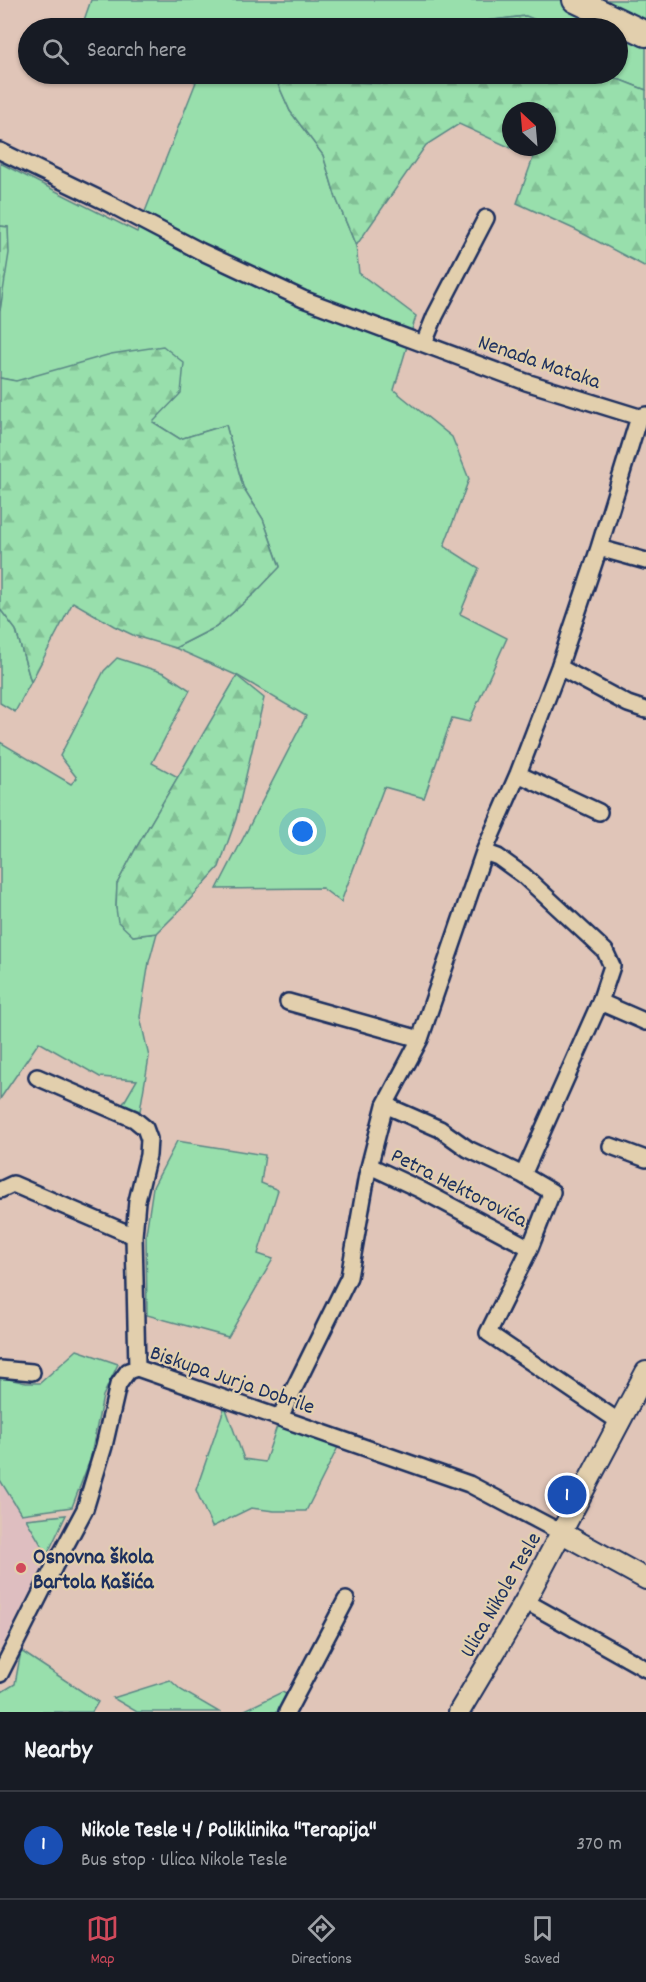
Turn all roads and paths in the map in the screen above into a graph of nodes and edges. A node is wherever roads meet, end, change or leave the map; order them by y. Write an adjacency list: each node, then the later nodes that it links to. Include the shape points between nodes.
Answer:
1 (575, 0): 2 (main road)
2 (613, 18)
3 (628, 25): 4 (main road)
4 (646, 34)
5 (0, 151): 7 (street, Nenada Mataka, via 303,299)
6 (486, 218): 7 (street)
7 (422, 342): 8 (street, Nenada Mataka, via 526,382)
8 (642, 416): 9 (street)
9 (599, 548): 10 (street); 11 (street)
10 (646, 561)
11 (559, 667): 12 (street); 13 (street)
12 (646, 710)
13 (518, 774): 14 (street); 15 (street)
14 (599, 812)
15 (484, 852): 17 (street, via 523,875 605,951 612,966); 19 (street)
16 (288, 1002): 19 (street)
17 (600, 1002): 18 (street); 25 (street)
18 (646, 1022)
19 (420, 1039): 21 (street)
20 (38, 1077): 27 (street, via 134,1119 145,1128 148,1155 137,1201)
21 (385, 1105): 24 (street); 25 (street, via 440,1129 468,1149)
22 (611, 1146): 23 (street)
23 (646, 1159)
24 (369, 1166): 28 (street, Petra Hektorovića); 33 (street, via 349,1277)
25 (523, 1175): 28 (street, via 552,1192)
26 (0, 1190): 27 (street, via 14,1184)
27 (134, 1236): 29 (street)
28 (530, 1248): 34 (street, via 488,1333)
29 (137, 1368): 33 (street, Biskupa Jurja Dobrile); 40 (street, Biskupa Jurja Dobrile, via 128,1371 118,1385 85,1509)
30 (0, 1369): 31 (street)
31 (32, 1372)
32 (646, 1372): 34 (street, Ulica Nikole Tesle)
33 (280, 1417): 35 (street, Biskupa Jurja Dobrile, via 469,1484)
34 (621, 1423): 35 (street, Ulica Nikole Tesle)
35 (562, 1533): 36 (street); 38 (street, Ulica Nikole Tesle)
36 (646, 1579)
37 (346, 1600): 41 (street)
38 (525, 1601): 39 (street); 42 (street, Ulica Nikole Tesle)
39 (646, 1669)
40 (0, 1674)
41 (288, 1712)
42 (459, 1712)

